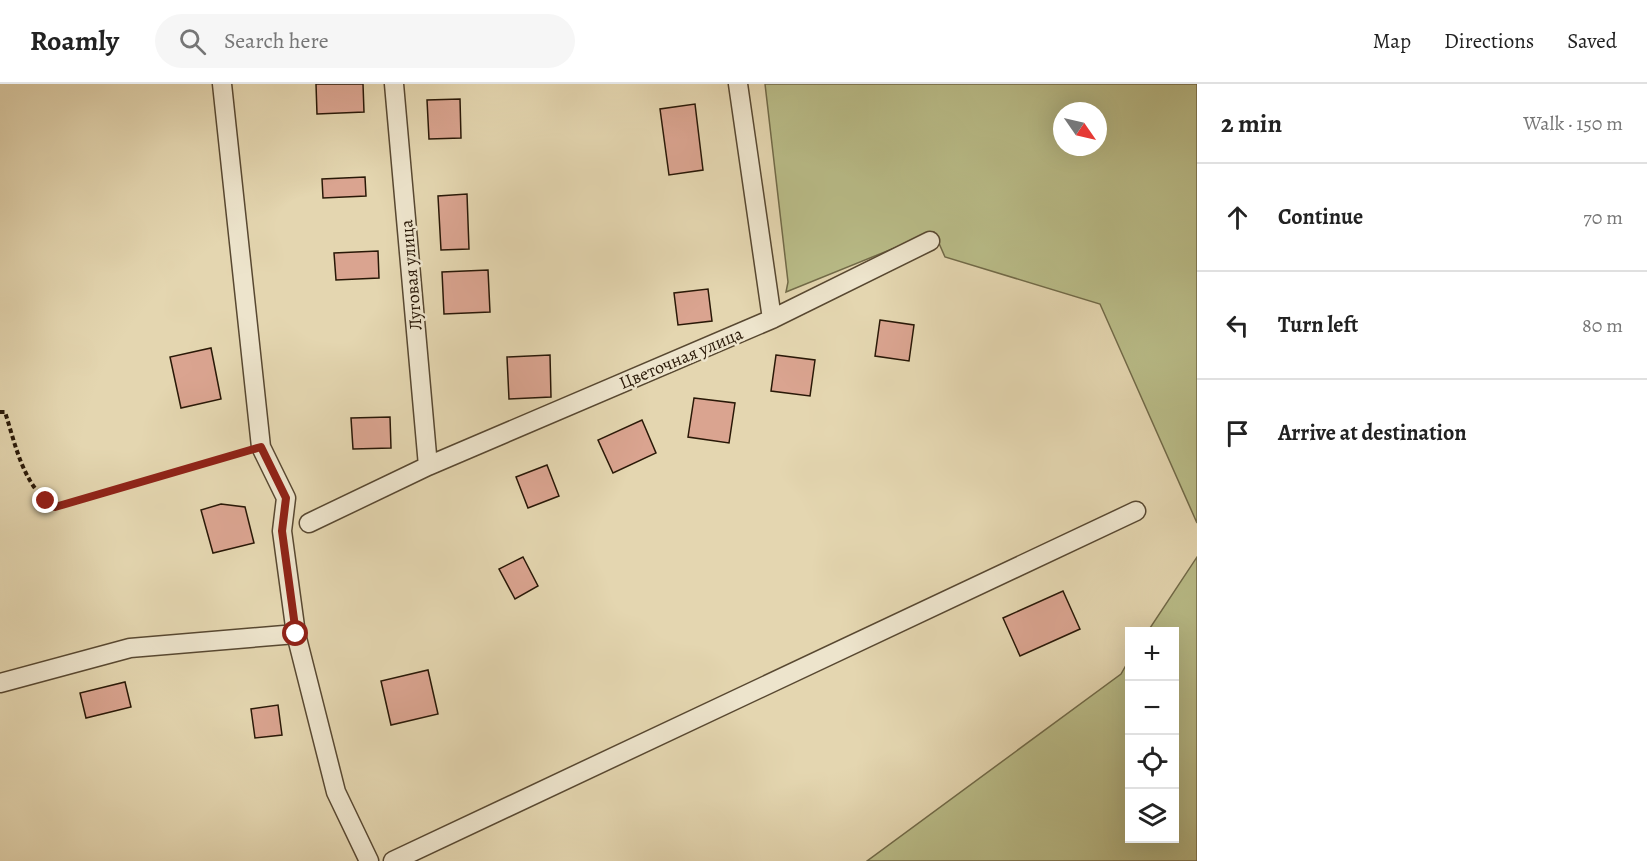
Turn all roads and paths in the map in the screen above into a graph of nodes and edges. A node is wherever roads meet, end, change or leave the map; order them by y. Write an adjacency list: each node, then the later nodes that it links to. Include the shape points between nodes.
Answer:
1 (222, 84): 7 (lane)
2 (394, 84): 8 (lane, Луговая улица)
3 (738, 84): 5 (lane)
4 (930, 240): 5 (lane, Цветочная улица)
5 (772, 319): 8 (lane, Цветочная улица)
6 (0, 412): 7 (path, via 5,412 27,479 55,507)
7 (261, 447): 11 (lane, via 286,498 282,531)
8 (428, 466): 10 (lane, Цветочная улица)
9 (1136, 511): 14 (lane)
10 (309, 523)
11 (296, 634): 12 (lane, via 130,648); 13 (lane, via 336,792)
12 (0, 683)
13 (369, 861)
14 (393, 861)

